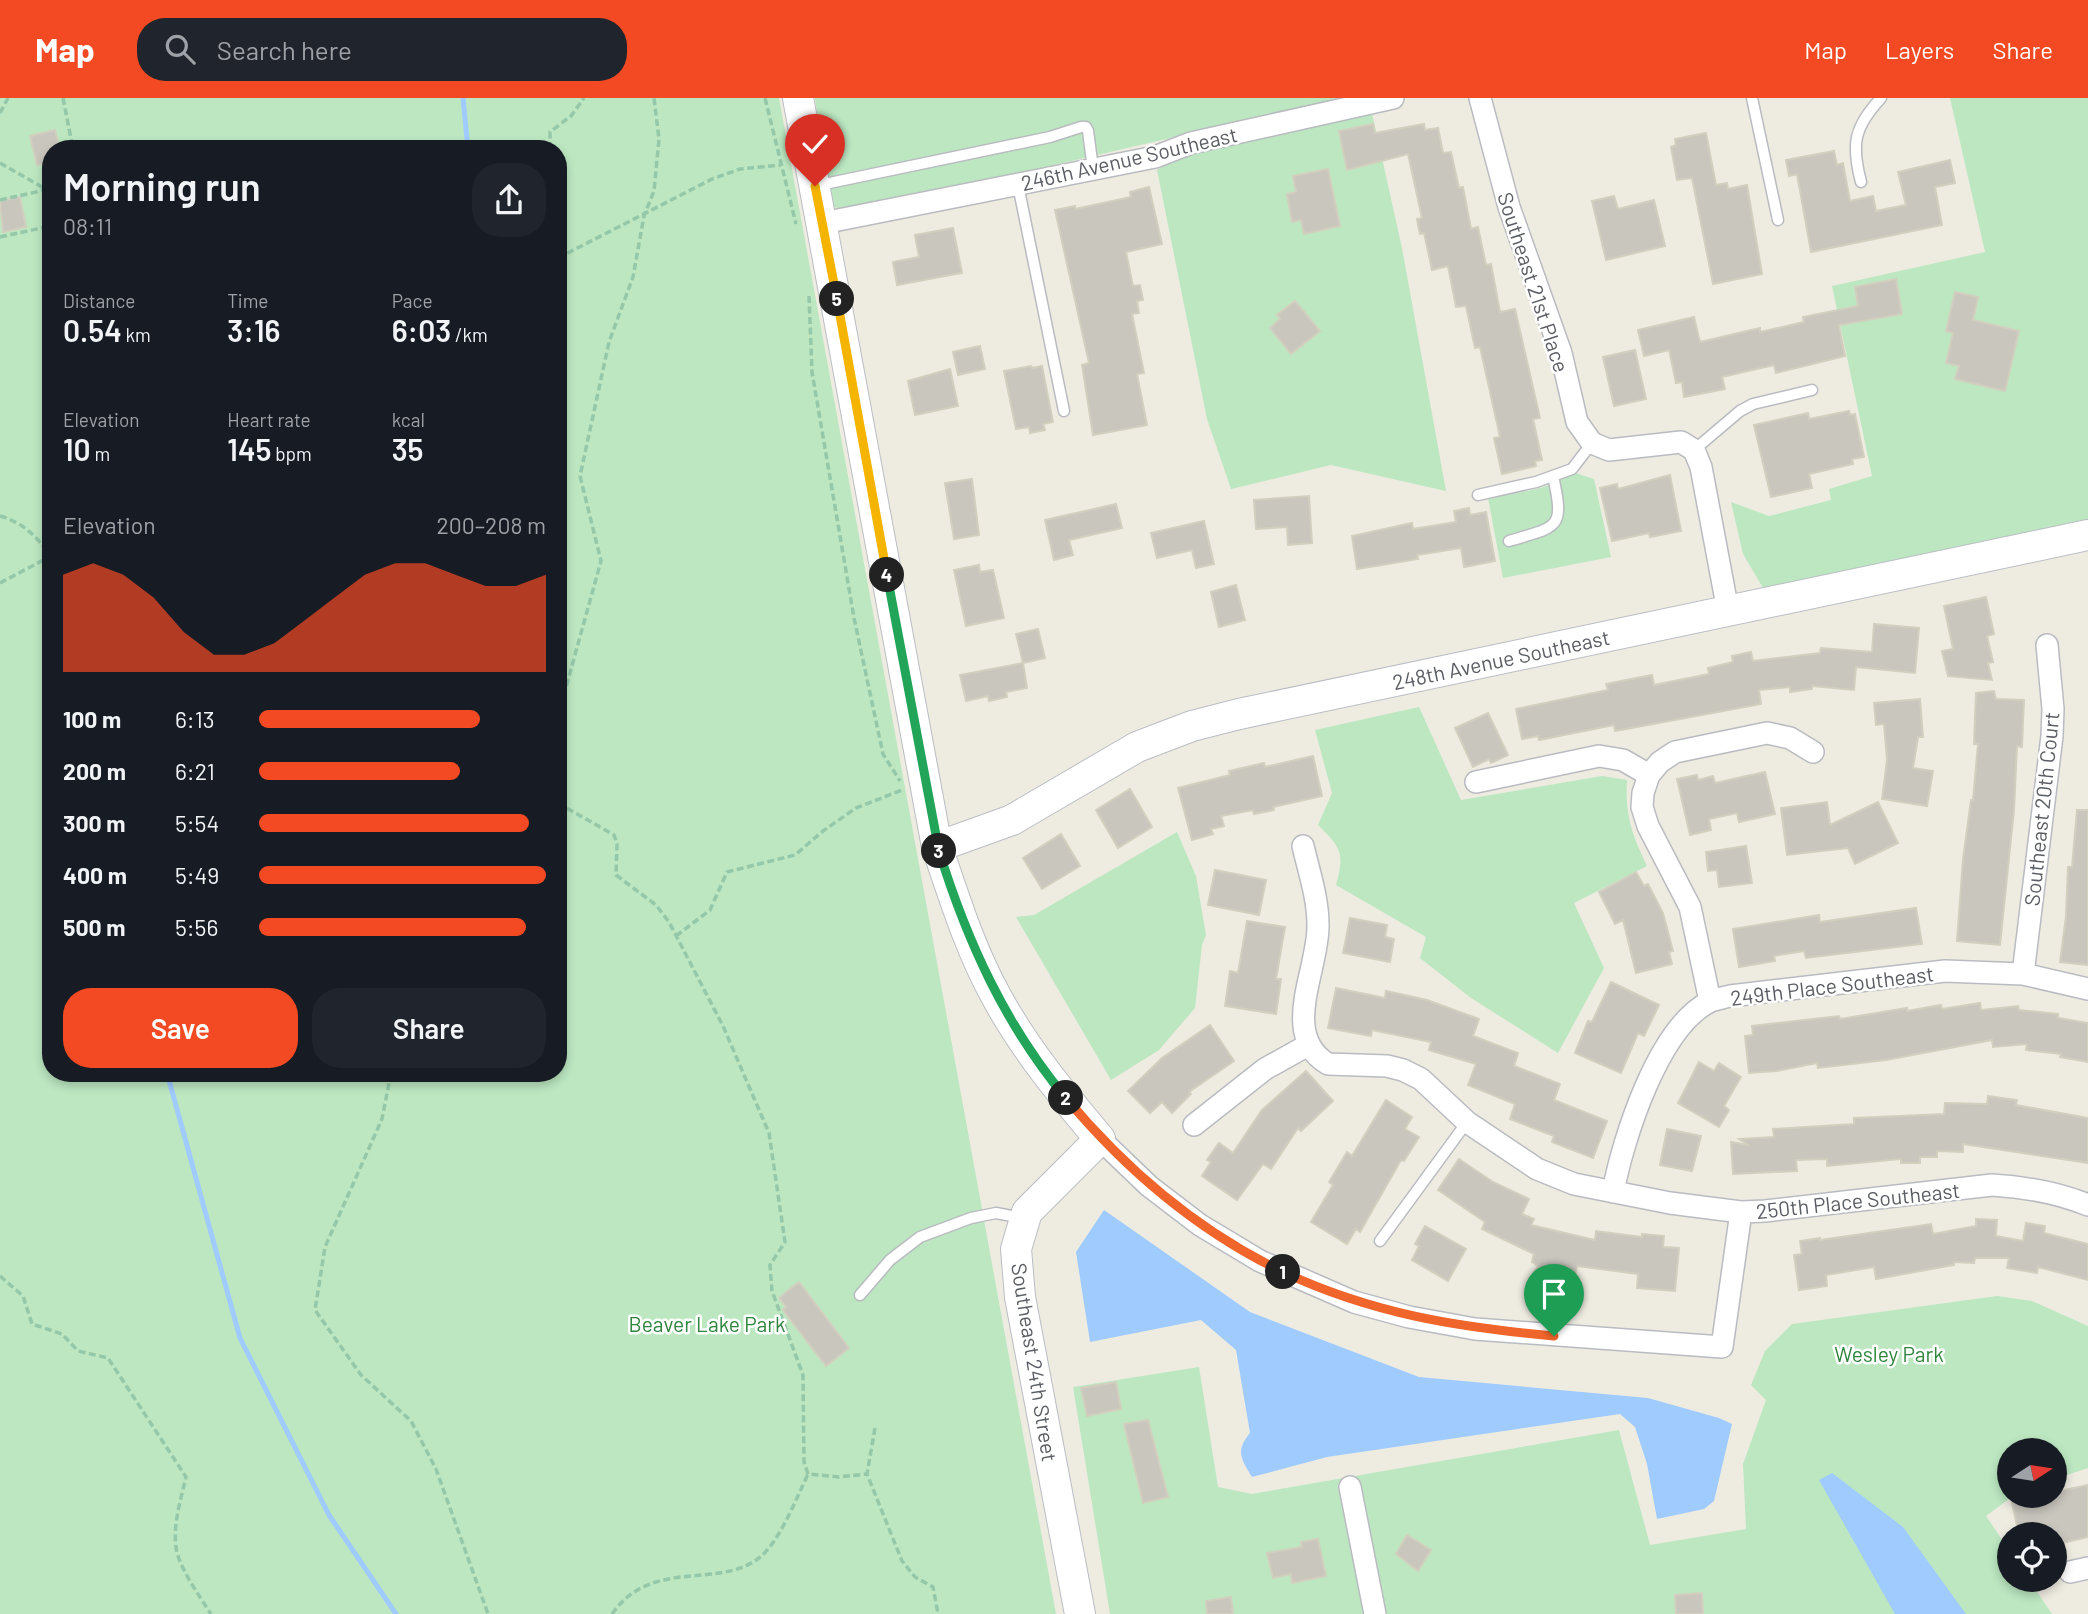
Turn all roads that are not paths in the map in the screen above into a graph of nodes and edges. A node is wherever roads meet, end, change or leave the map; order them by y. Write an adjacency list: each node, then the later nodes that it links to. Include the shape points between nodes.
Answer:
1 (798, 98): 7 (street)
2 (1393, 98): 6 (street, 246th Avenue Southeast)
3 (1480, 98): 14 (street, Southeast 21st Place, via 1509,208 1561,353 1571,405)
4 (1752, 98): 10 (lane)
5 (1881, 98): 8 (lane, via 1857,129)
6 (1093, 169): 7 (lane, via 1088,131 1081,127 1049,137); 9 (street, 246th Avenue Southeast)
7 (802, 171): 11 (street)
8 (1861, 182)
9 (1018, 185): 11 (street, 246th Avenue Southeast); 13 (lane)
10 (1778, 220)
11 (811, 228): 26 (street)
12 (1812, 390): 15 (lane, via 1753,404)
13 (1064, 411)
14 (1592, 443): 15 (street, via 1616,450 1681,442); 16 (lane, via 1572,469)
15 (1694, 450): 20 (street)
16 (1553, 476): 17 (lane); 19 (lane, via 1558,500 1554,526)
17 (1478, 495)
18 (2088, 535): 20 (street, 248th Avenue Southeast)
19 (1509, 541)
20 (1728, 611): 26 (street, 248th Avenue Southeast, via 1192,726 1130,751 1012,820)
21 (2047, 645): 27 (street, Southeast 20th Court, via 2052,736)
22 (1813, 752): 23 (street, via 1790,738 1767,733 1675,752)
23 (1649, 775): 24 (street, via 1623,760 1599,756); 29 (street, via 1642,807 1690,906)
24 (1476, 782)
25 (1303, 846): 30 (street, via 1318,922 1303,1021)
26 (937, 847): 33 (street, via 957,908 996,996 1057,1087)
27 (2023, 974): 28 (street, 249th Place Southeast); 29 (street, 249th Place Southeast, via 1945,971)
28 (2088, 989)
29 (1710, 1001): 34 (street, 249th Place Southeast, via 1693,1013 1664,1049 1627,1136)
30 (1308, 1045): 31 (street, 250th Place Southeast, via 1328,1064 1403,1070 1421,1079); 32 (street, via 1265,1069)
31 (1467, 1122): 34 (street, 250th Place Southeast, via 1537,1169 1574,1184); 38 (lane)
32 (1194, 1125)
33 (1100, 1139): 36 (street, via 1200,1225 1260,1261 1354,1302 1475,1329 1722,1347); 37 (street, Southeast 24th Street, via 1042,1195)
34 (1613, 1192): 36 (street, 250th Place Southeast)
35 (2088, 1205): 36 (street, 250th Place Southeast, via 2024,1186 1992,1185)
36 (1741, 1212)
37 (1025, 1219): 39 (lane, via 984,1215 920,1237 890,1260); 41 (street, Southeast 24th Street, via 1016,1248 1020,1297)
38 (1380, 1241)
39 (860, 1295)
40 (1350, 1487): 42 (street)
41 (1080, 1614)
42 (1375, 1614)

